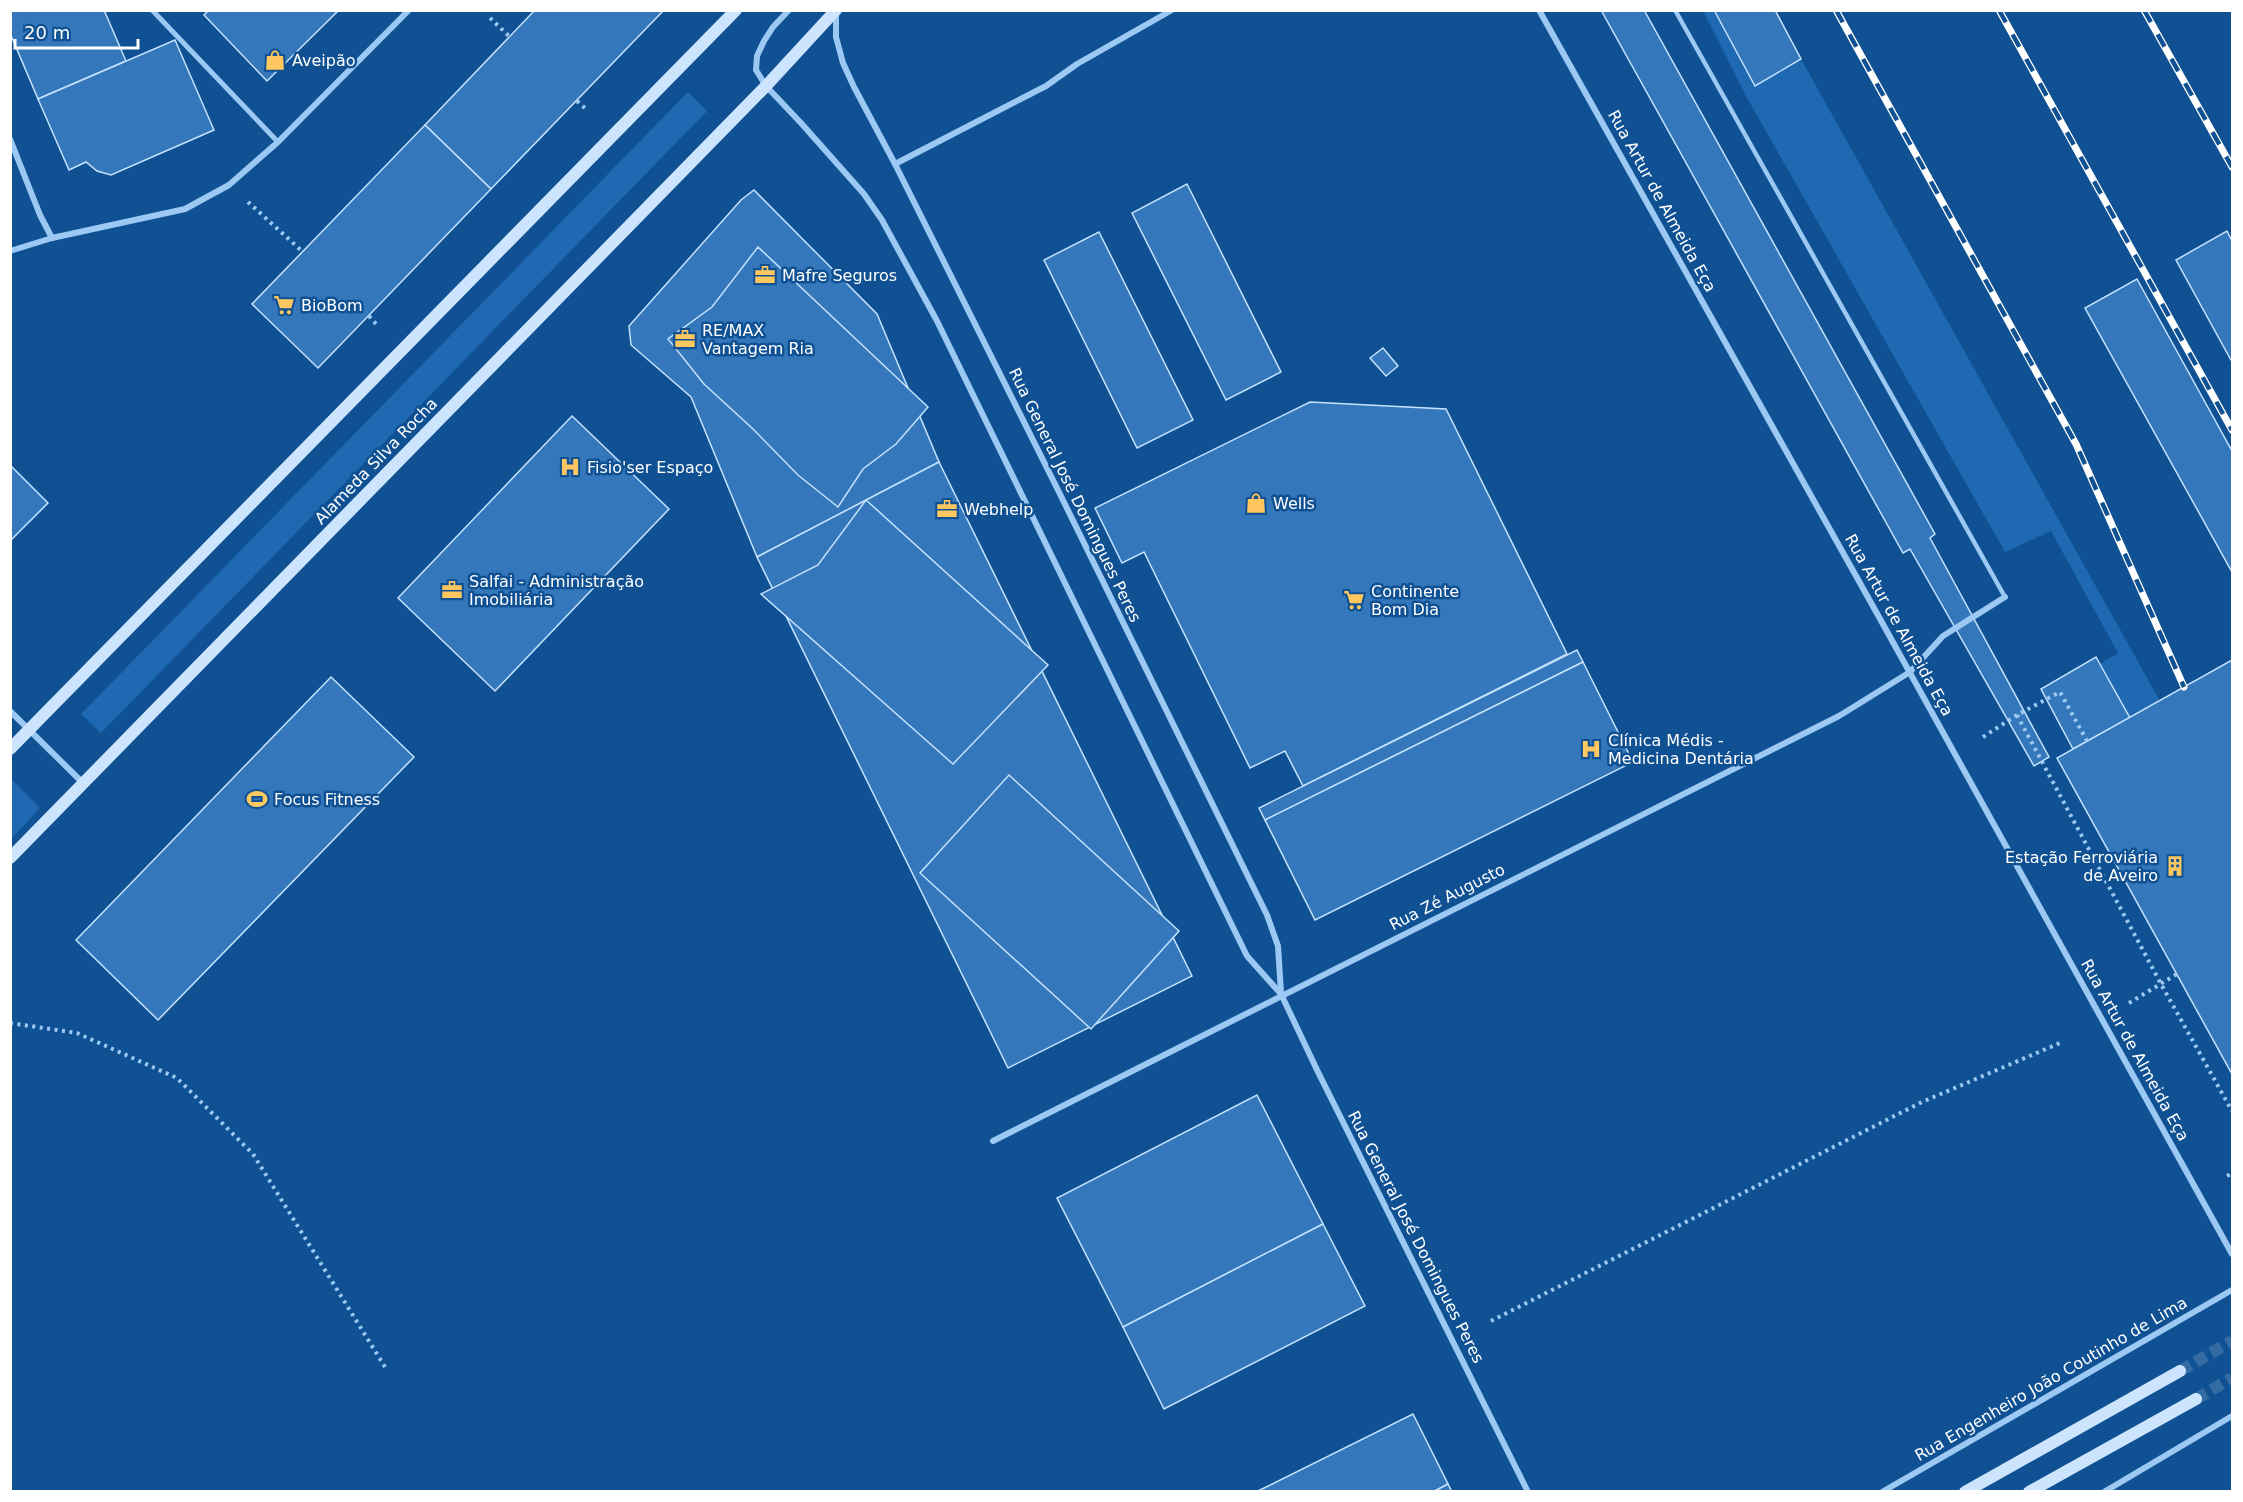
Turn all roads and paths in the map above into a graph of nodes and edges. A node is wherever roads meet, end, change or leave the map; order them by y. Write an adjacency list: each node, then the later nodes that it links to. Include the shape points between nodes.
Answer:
1 (153, 10): 15 (street)
2 (409, 10): 15 (street)
3 (736, 10): 27 (main road)
4 (789, 10): 11 (street, via 773,27 757,56 756,70)
5 (1172, 10): 16 (street, via 1046,86)
6 (1539, 10): 24 (street, Rua Artur de Almeida Eça)
7 (1675, 10): 23 (lane)
8 (836, 11): 11 (main road, Alameda Silva Rocha); 16 (street, Rua General José Domingues Peres, via 836,37 843,63)
9 (490, 18): 10 (path)
10 (510, 37)
11 (766, 86): 31 (main road, Alameda Silva Rocha); 35 (street, Rua General José Domingues Peres, via 856,185 882,220 948,342 1246,956)
12 (577, 101): 13 (path)
13 (588, 111)
14 (10, 139): 18 (street)
15 (278, 142): 17 (street)
16 (895, 164): 35 (street, Rua General José Domingues Peres, via 1267,915 1278,946)
17 (229, 185): 18 (street, via 186,209); 20 (path)
18 (52, 238): 19 (street)
19 (10, 251)
20 (303, 252)
21 (369, 316): 22 (path)
22 (377, 325)
23 (2005, 597): 24 (street, Rua Zé Augusto, via 1943,636)
24 (1910, 672): 35 (street, Rua Zé Augusto, via 1789,742); 43 (street, Rua Artur de Almeida Eça)
25 (10, 711): 27 (street)
26 (2017, 715): 28 (path); 29 (path, via 2060,692); 34 (path)
27 (29, 729): 30 (main road); 31 (street)
28 (1983, 736)
29 (2087, 741)
30 (10, 748)
31 (84, 784): 32 (main road, Alameda Silva Rocha)
32 (10, 858)
33 (2177, 974): 34 (path)
34 (2161, 984): 36 (path); 39 (path)
35 (1281, 994): 40 (street, Rua Zé Augusto); 50 (street, Rua General José Domingues Peres)
36 (2129, 1003)
37 (10, 1023): 46 (path, via 77,1033 177,1078 253,1154)
38 (2060, 1043): 45 (path, via 1922,1102)
39 (2232, 1111)
40 (993, 1141)
41 (2232, 1173): 42 (path)
42 (2228, 1176)
43 (2232, 1254)
44 (2232, 1290): 51 (street, Rua Engenheiro João Coutinho de Lima)
45 (1491, 1321)
46 (385, 1367)
47 (2180, 1371): 52 (main road)
48 (2196, 1399): 53 (main road)
49 (2232, 1416): 54 (street)
50 (1528, 1491)
51 (1882, 1491)
52 (1965, 1491)
53 (2029, 1491)
54 (2104, 1491)

